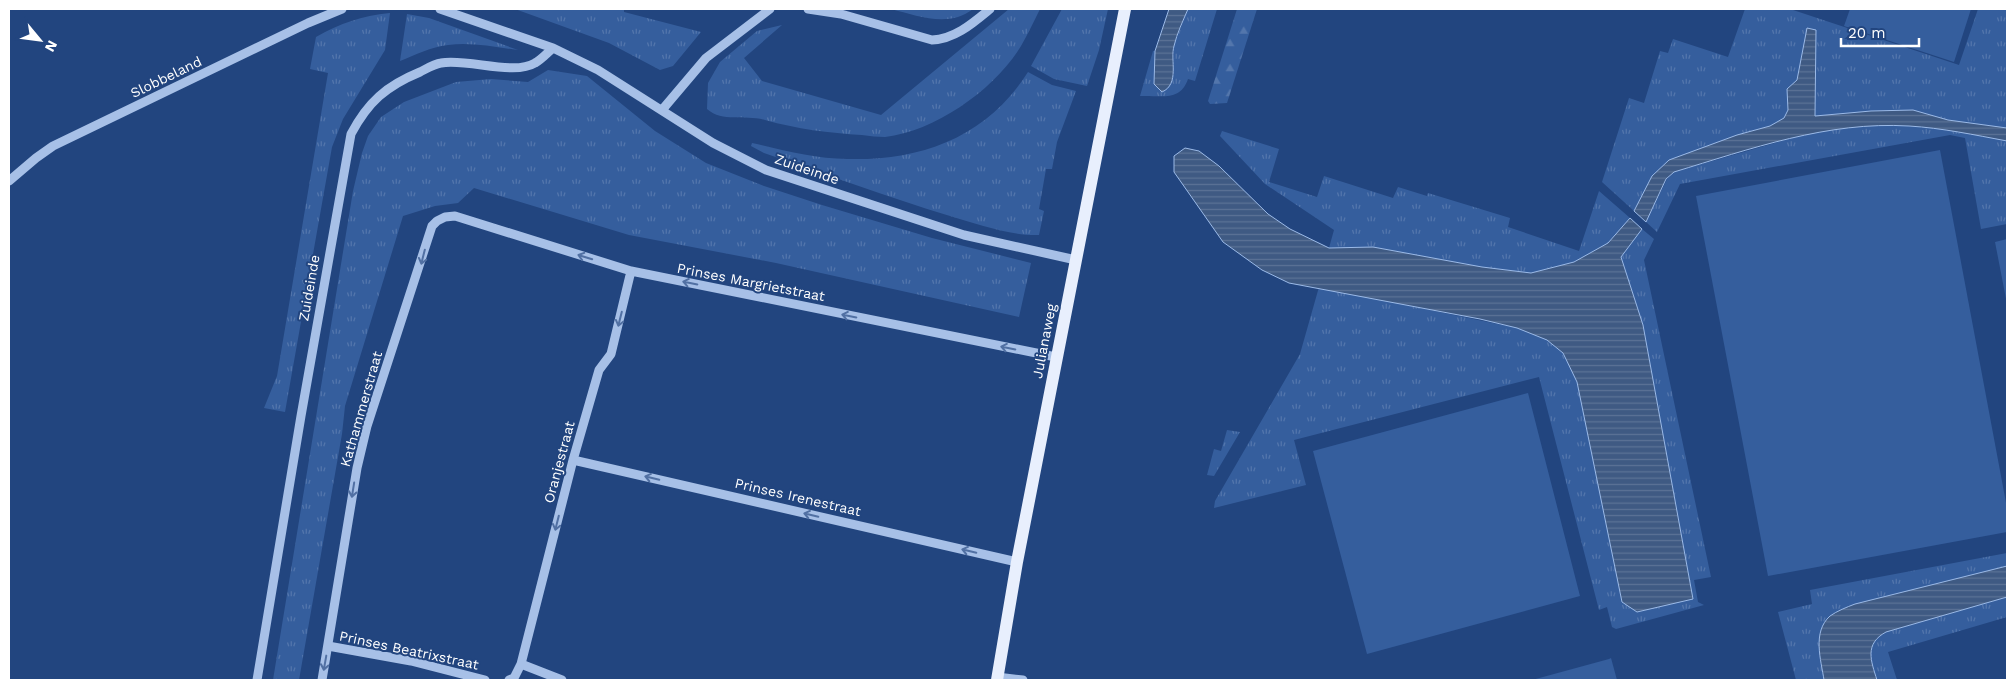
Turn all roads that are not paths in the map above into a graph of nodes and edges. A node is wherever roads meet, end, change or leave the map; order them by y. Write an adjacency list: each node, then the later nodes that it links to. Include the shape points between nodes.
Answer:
1 (342, 9): 9 (street, Slobbeland, via 53,146)
2 (440, 9): 7 (street, Zuideinde)
3 (770, 9): 8 (street, via 706,58)
4 (808, 9): 5 (street, via 841,14 932,40 951,36)
5 (990, 9)
6 (1125, 9): 11 (main road, Julianaweg)
7 (553, 48): 8 (street, Zuideinde, via 598,70); 19 (street, Zuideinde, via 528,66 441,63 400,80 376,98 351,134)
8 (662, 110): 11 (street, Zuideinde, via 713,143 766,170 964,235)
9 (9, 181)
10 (445, 217): 12 (street, Prinses Margrietstraat, one-way to 10, via 455,216); 16 (street, Kathammerstraat, one-way to 16, via 432,226 428,236 368,426 357,468)
11 (1076, 260): 13 (main road, Julianaweg)
12 (631, 272): 13 (street, Prinses Margrietstraat, one-way to 12); 14 (street, Oranjestraat, one-way to 14, via 611,354 599,370)
13 (1056, 358): 15 (main road, Julianaweg)
14 (573, 460): 15 (street, Prinses Irenestraat, one-way to 14); 17 (street, Oranjestraat, one-way to 17)
15 (1017, 562): 18 (main road, Julianaweg)
16 (328, 646): 20 (street, Kathammerstraat, one-way to 20); 21 (street, Prinses Beatrixstraat, via 411,661)
17 (522, 664): 22 (street, via 514,678); 23 (street)
18 (997, 678): 24 (street)
19 (257, 680)
20 (322, 680)
21 (484, 680)
22 (509, 680)
23 (559, 680)
24 (1023, 680)

